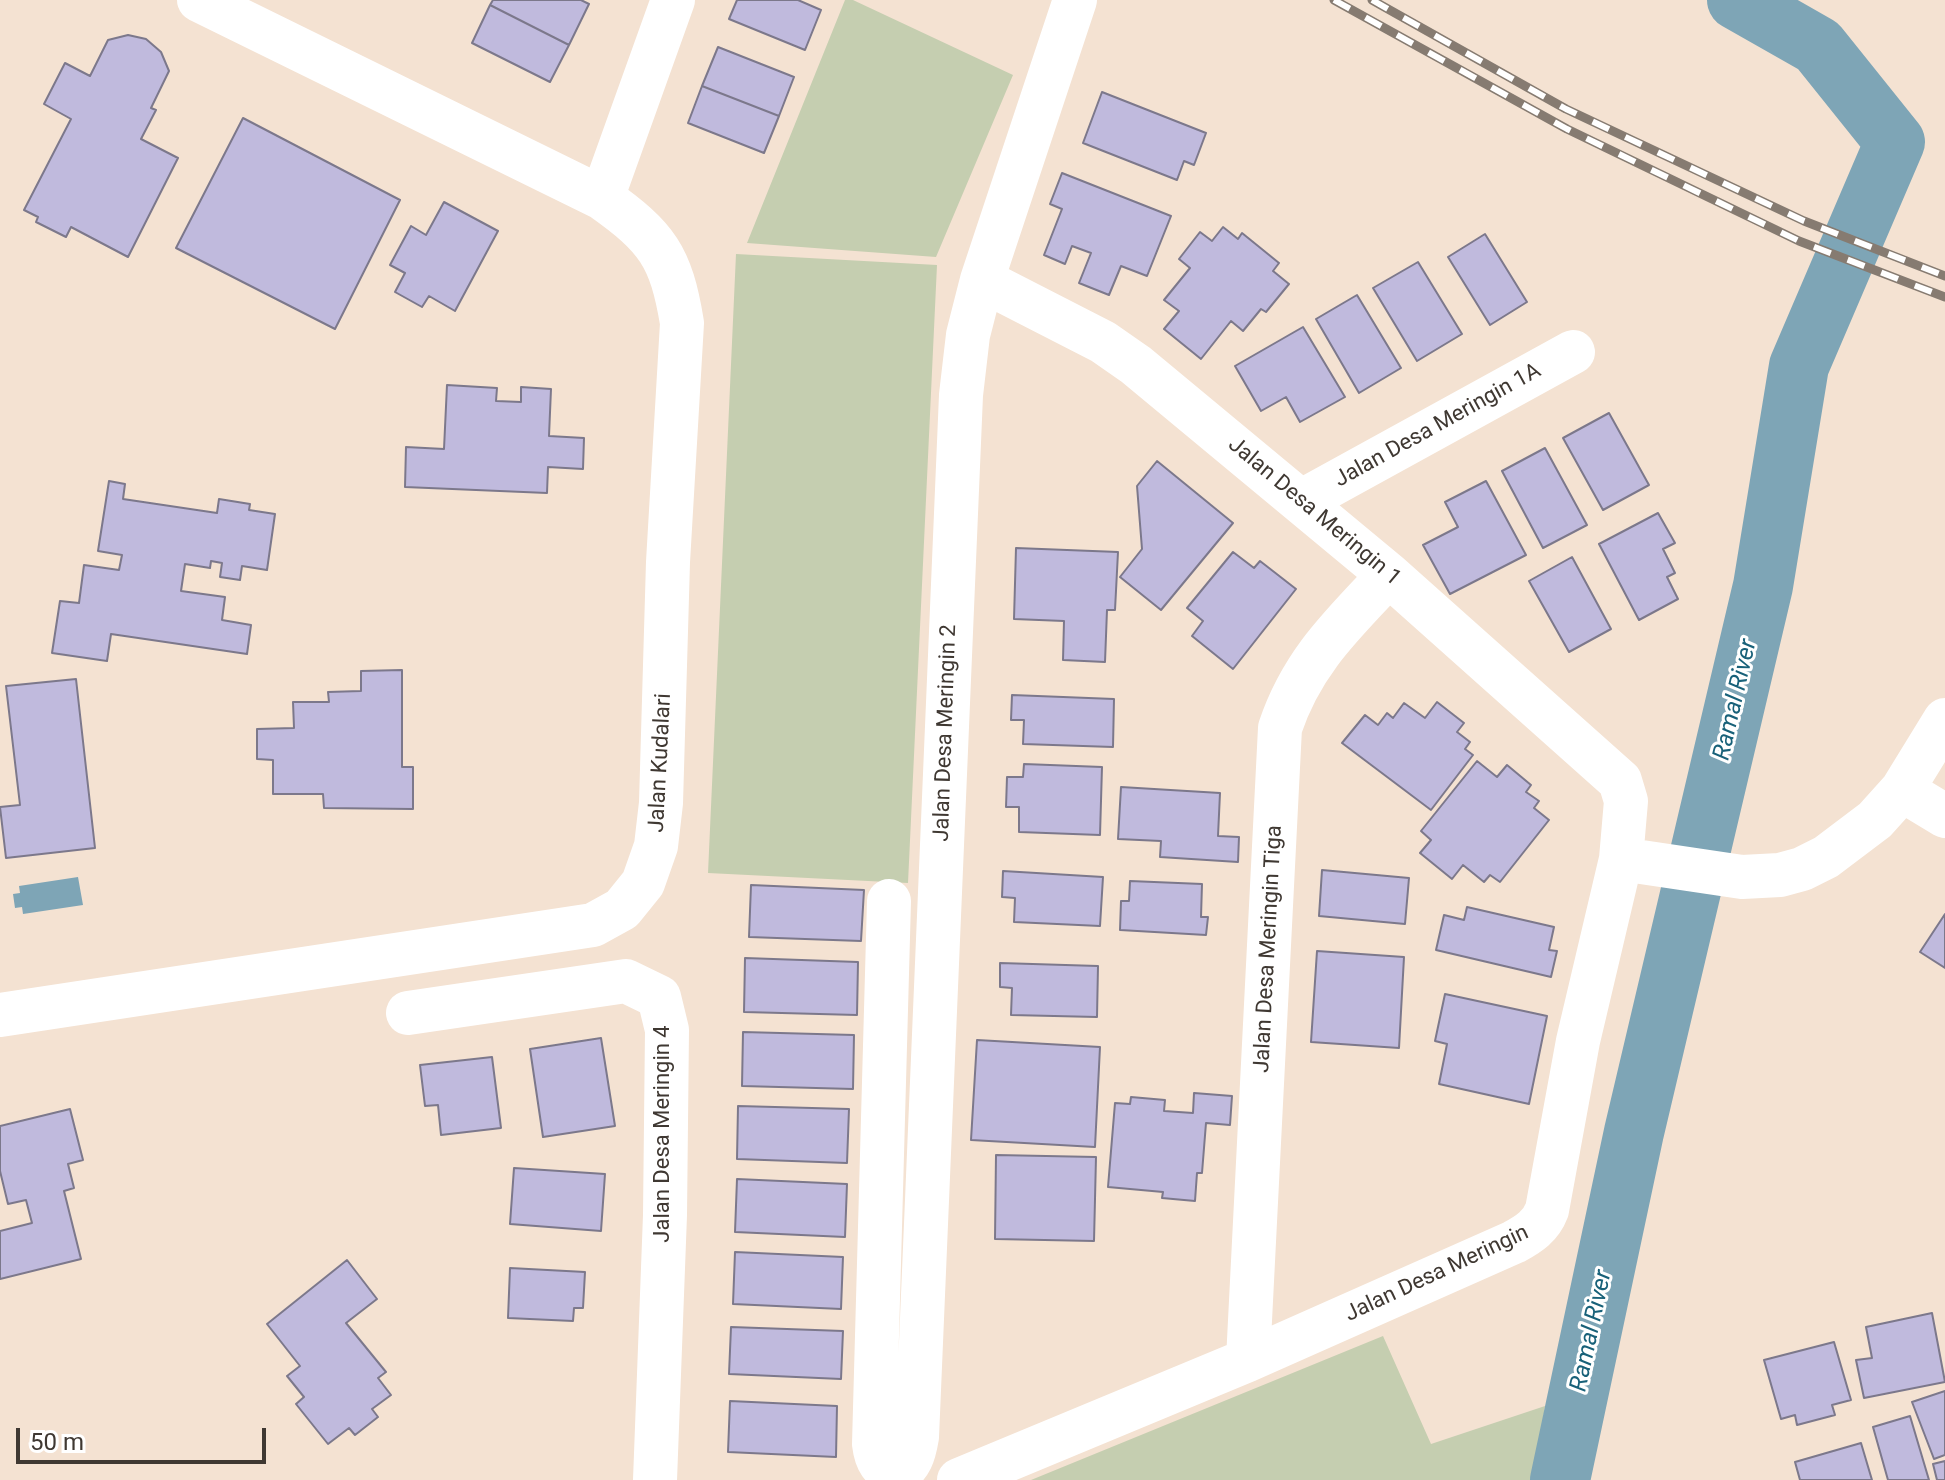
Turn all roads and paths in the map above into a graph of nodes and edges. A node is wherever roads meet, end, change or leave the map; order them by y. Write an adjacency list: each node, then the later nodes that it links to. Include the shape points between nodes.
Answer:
1 (199, 0): 4 (street, Jalan Kudalari)
2 (673, 0): 4 (street)
3 (1075, 0): 5 (street, Jalan Desa Meringin 2)
4 (602, 198): 16 (street, Jalan Kudalari, via 635,221 660,250 676,284 682,323 661,803 656,846 643,883 622,909 593,925)
5 (982, 280): 7 (street, Jalan Desa Meringin 1, via 1125,357); 18 (street, Jalan Desa Meringin 2, via 961,395 917,1437 907,1468)
6 (1573, 352): 7 (street, Jalan Desa Meringin 1A)
7 (1302, 501): 8 (street, Jalan Desa Meringin 1)
8 (1389, 575): 10 (street, Jalan Desa Meringin 1); 17 (street, Jalan Desa Meringin Tiga, via 1307,667 1280,728)
9 (1945, 720): 11 (street)
10 (1620, 781): 13 (street, Jalan Desa Meringin, via 1626,801)
11 (1902, 790): 12 (street); 13 (street, via 1875,820 1826,857 1780,875 1742,877)
12 (1945, 816)
13 (1621, 859): 17 (street, Jalan Desa Meringin, via 1543,1220 1514,1242)
14 (889, 901): 18 (street, Jalan Desa Meringin 2, via 874,1444 876,1458)
15 (408, 1013): 19 (street, Jalan Desa Meringin 4, via 626,981 659,997 667,1030)
16 (0, 1015)
17 (1248, 1360): 20 (street, Jalan Desa Meringin)
18 (896, 1477)
19 (655, 1480)
20 (959, 1480)

